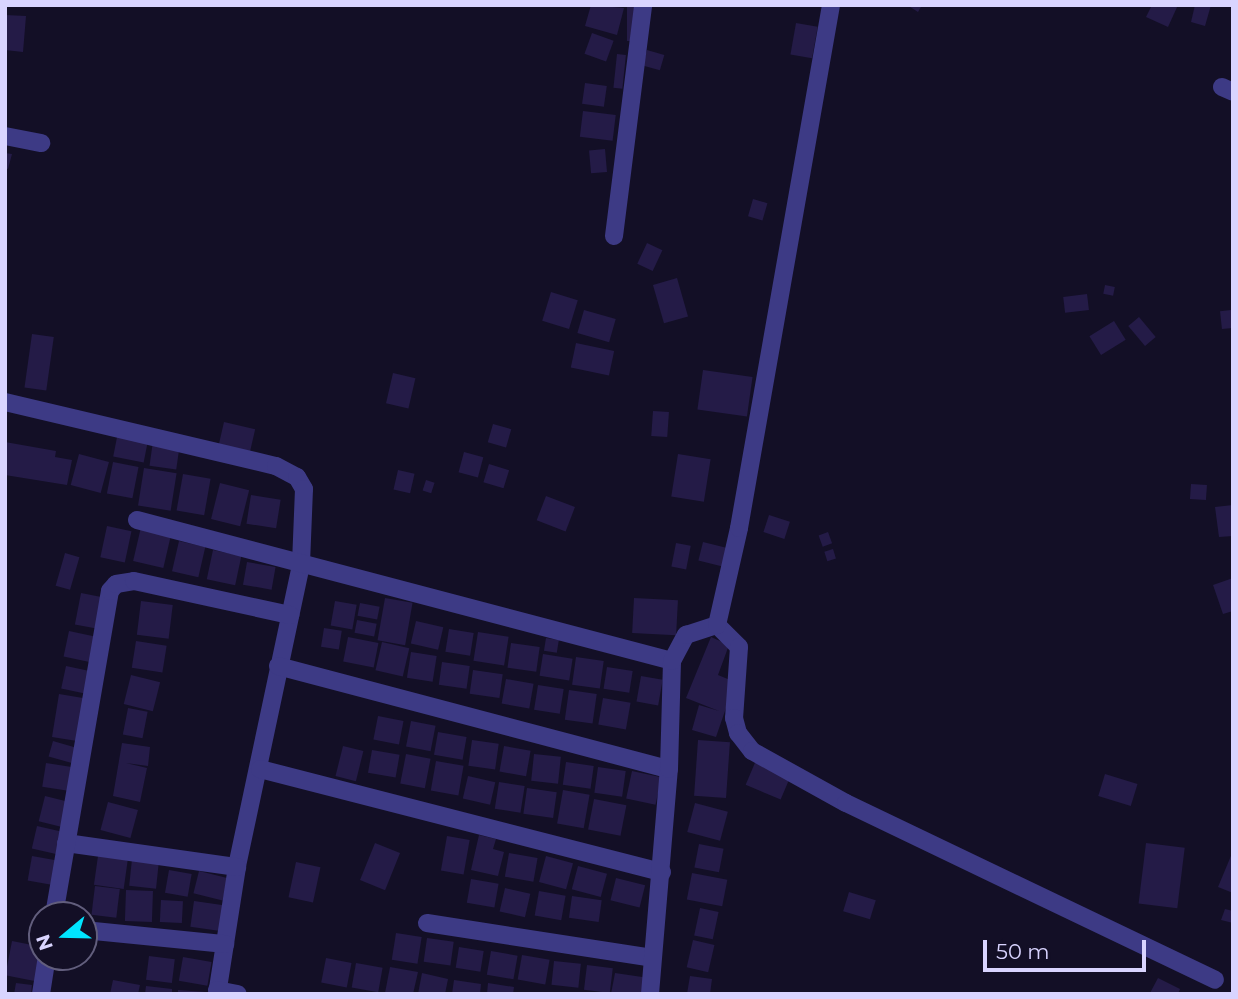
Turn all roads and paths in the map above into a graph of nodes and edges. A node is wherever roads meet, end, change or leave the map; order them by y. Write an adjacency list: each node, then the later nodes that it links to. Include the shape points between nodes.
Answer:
1 (643, 5): 5 (street)
2 (831, 5): 10 (street, via 739,528)
3 (5, 135): 4 (street)
4 (41, 143)
5 (614, 236)
6 (5, 402): 8 (street, via 288,470 304,489)
7 (137, 520): 8 (street)
8 (301, 565): 9 (street); 11 (street)
9 (290, 615): 12 (street); 15 (street, via 134,581 116,584 110,591)
10 (717, 625): 11 (street, via 687,635); 24 (street, via 739,647 734,718 738,733 752,751 846,803)
11 (672, 661): 14 (street)
12 (278, 666): 13 (street); 14 (street)
13 (260, 769): 16 (street); 17 (street)
14 (669, 769): 17 (street)
15 (66, 843): 16 (street); 18 (street)
16 (237, 867): 21 (street)
17 (662, 872): 22 (street)
18 (56, 901)
19 (427, 923): 22 (street)
20 (98, 931): 21 (street)
21 (225, 944): 25 (street)
22 (652, 958): 28 (street)
23 (45, 971): 26 (street)
24 (1215, 980)
25 (217, 992): 27 (street)
26 (41, 994)
27 (238, 994)
28 (650, 994)

